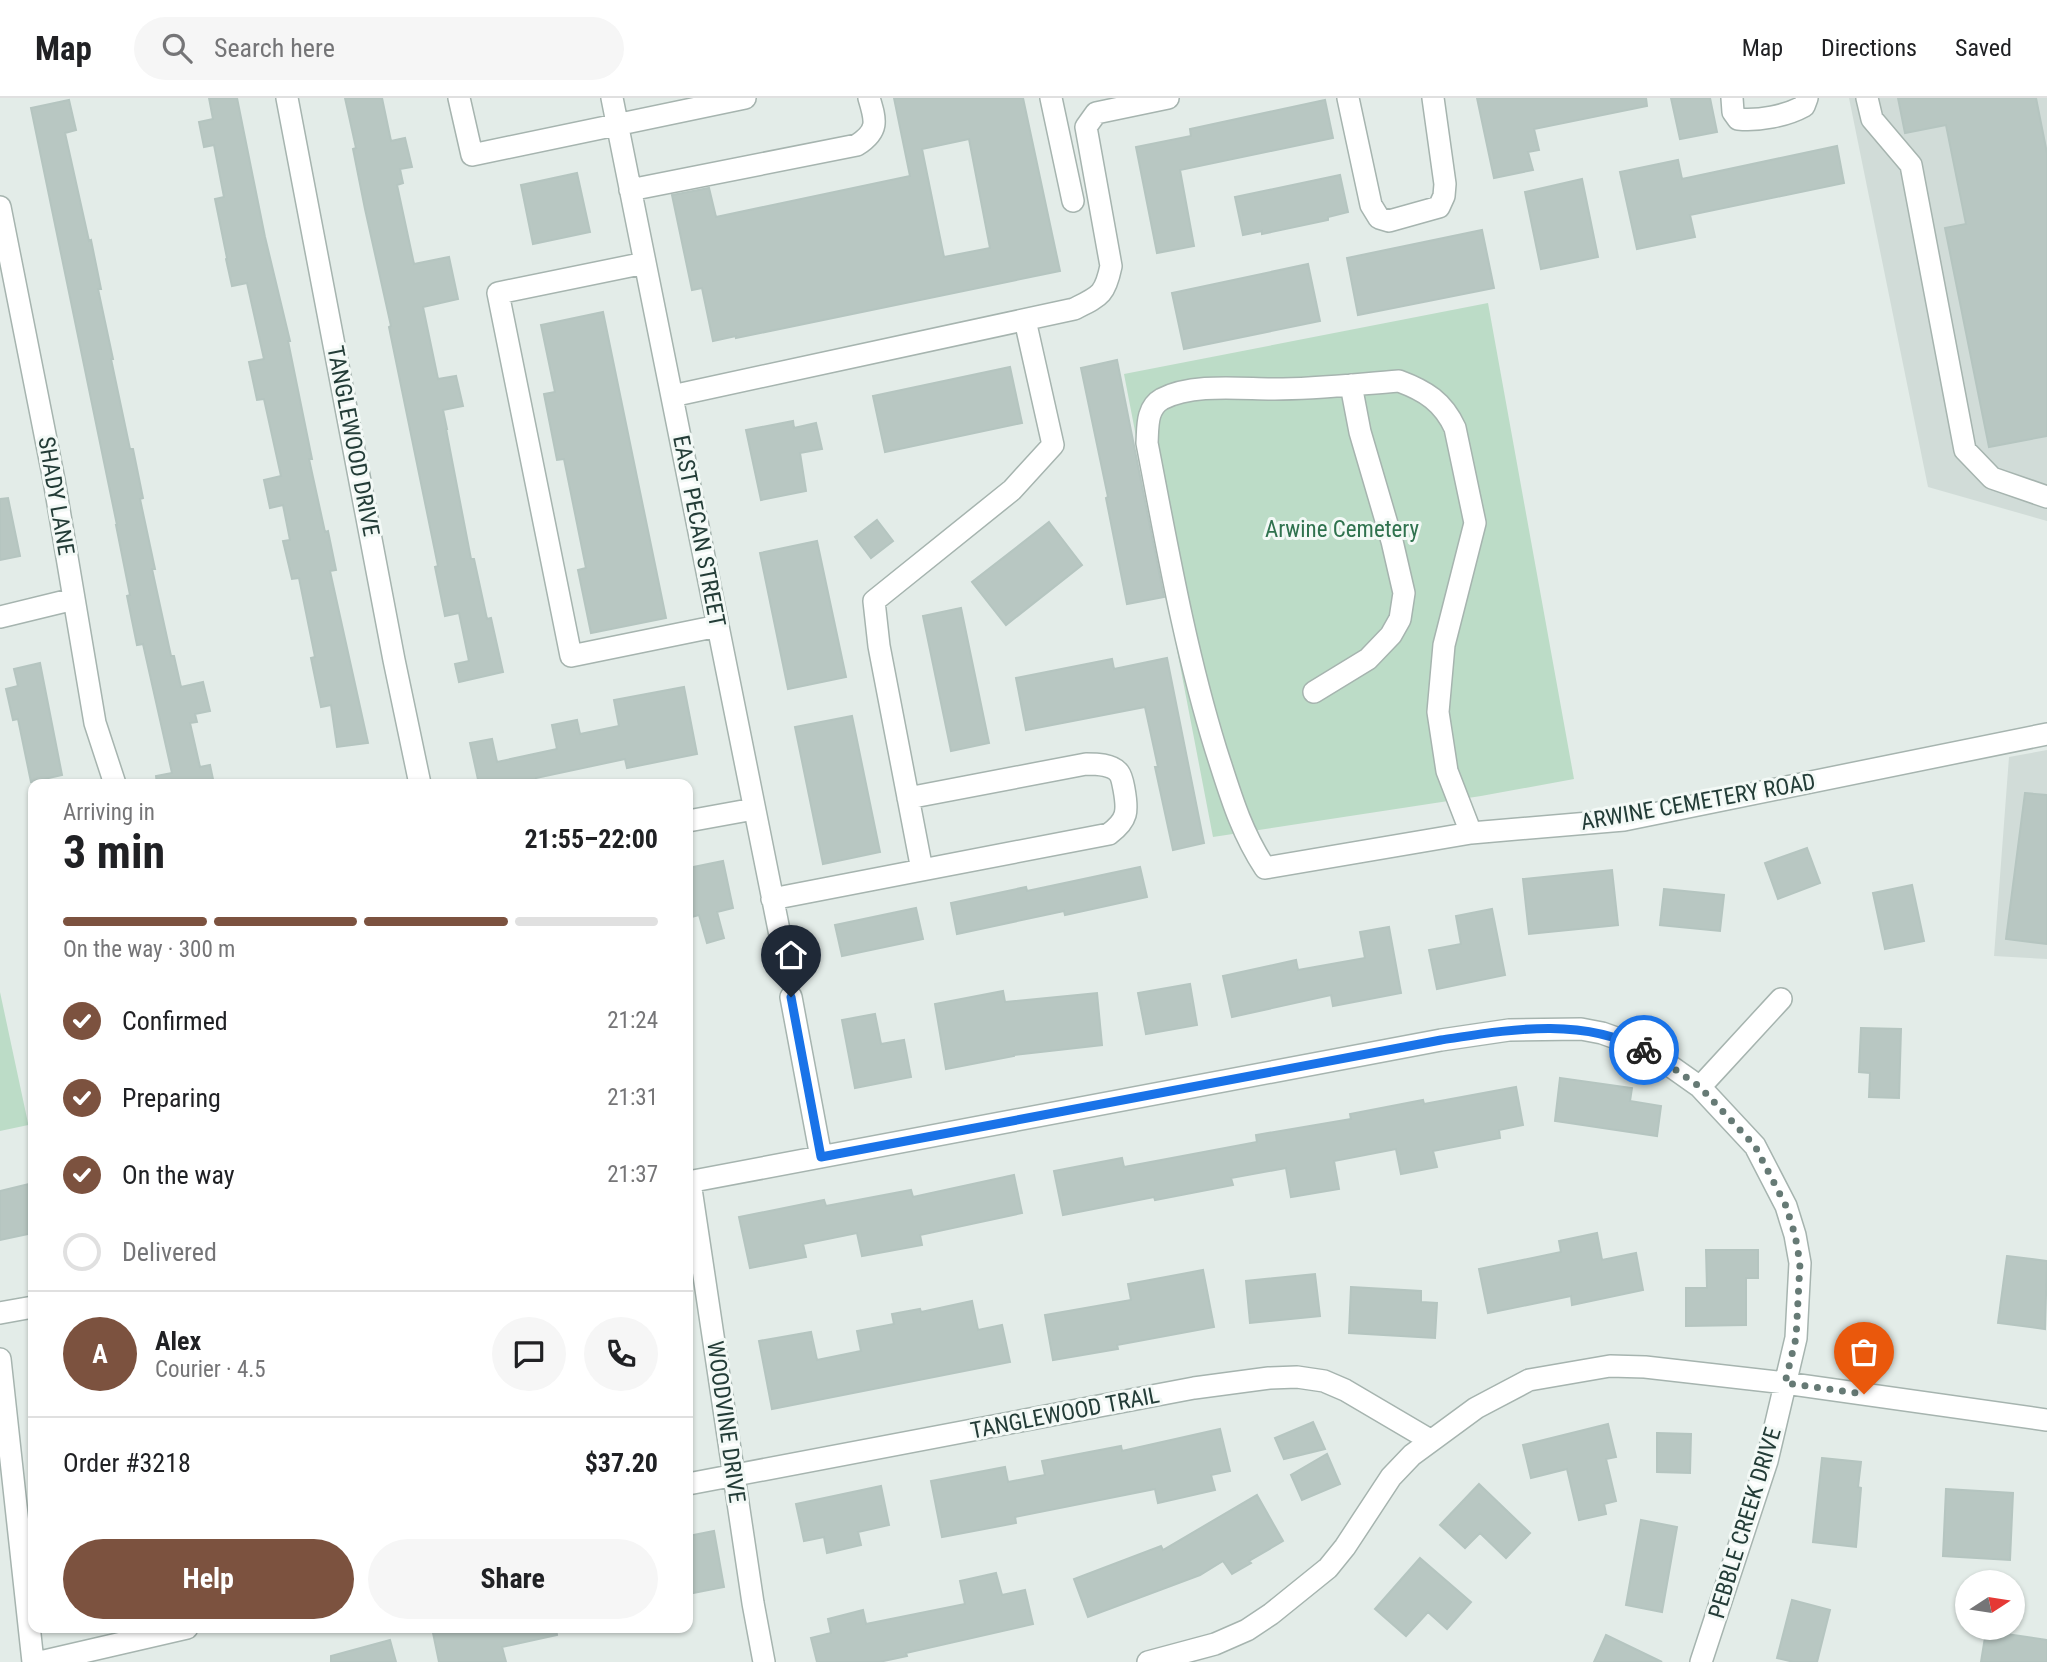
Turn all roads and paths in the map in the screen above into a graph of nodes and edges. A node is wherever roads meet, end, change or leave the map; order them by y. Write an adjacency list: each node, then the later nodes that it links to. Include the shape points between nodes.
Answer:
1 (287, 98): 28 (street, TANGLEWOOD DRIVE)
2 (459, 98): 13 (street, via 472,155)
3 (612, 98): 13 (street, EAST PECAN STREET)
4 (745, 98): 13 (street)
5 (869, 98): 14 (street, via 875,125 870,137 857,145)
6 (1051, 98): 15 (street)
7 (1168, 98): 18 (street, via 1096,113 1086,127 1111,266 1108,284 1100,296 1074,309)
8 (1348, 98): 9 (street, via 1371,205 1379,218 1389,221 1438,207 1444,196)
9 (1433, 98)
10 (1732, 98): 11 (street, via 1738,119 1751,120 1794,111 1804,106)
11 (1807, 98)
12 (1867, 98): 21 (street, via 1872,119 1911,165 1965,450 1992,478)
13 (617, 125): 14 (street, EAST PECAN STREET)
14 (630, 190): 17 (street, EAST PECAN STREET)
15 (1073, 201)
16 (0, 207): 22 (street, SHADY LANE)
17 (645, 263): 20 (street, EAST PECAN STREET); 24 (street, via 498,293 571,656)
18 (1025, 320): 20 (street); 29 (street, via 1053,445 1012,490 874,601)
19 (1351, 385): 25 (street, via 1404,593 1400,619 1391,635 1368,659); 32 (street, via 1399,381 1416,387 1440,403 1455,428 1475,523 1444,645 1438,712 1447,771); 32 (street, ARWINE CEMETERY ROAD, via 1185,392 1160,400 1149,416 1147,443 1205,714 1236,815 1265,868)
20 (672, 396): 24 (street, EAST PECAN STREET)
21 (2047, 497)
22 (74, 599): 23 (street); 27 (street, SHADY LANE, via 95,723)
23 (0, 617)
24 (718, 626): 30 (street, EAST PECAN STREET)
25 (1314, 692)
26 (2047, 734): 32 (street, ARWINE CEMETERY ROAD, via 1624,820)
27 (113, 779)
28 (418, 779)
29 (908, 798): 33 (street); 33 (street, via 1086,764 1113,768 1123,783 1126,816 1109,834)
30 (754, 809): 31 (street); 34 (street, EAST PECAN STREET)
31 (693, 820)
32 (1471, 834)
33 (922, 870): 34 (street)
34 (772, 899): 35 (street, EAST PECAN STREET)
35 (786, 965)
36 (791, 997): 39 (street)
37 (1781, 999): 38 (street)
38 (1700, 1087): 39 (street, PEBBLE CREEK DRIVE, via 1659,1058 1602,1033 1509,1030); 45 (street, PEBBLE CREEK DRIVE, via 1755,1146 1786,1206 1795,1235 1800,1263 1796,1338)
39 (821, 1157): 40 (street, PEBBLE CREEK DRIVE)
40 (693, 1181)
41 (693, 1208): 48 (street, WOODVINE DRIVE)
42 (28, 1308): 43 (street)
43 (0, 1313)
44 (0, 1359): 50 (street)
45 (1785, 1383): 46 (street); 47 (street, via 1610,1366 1529,1380 1476,1408); 57 (street, PEBBLE CREEK DRIVE, via 1767,1461)
46 (2047, 1419)
47 (1430, 1440): 48 (street, TANGLEWOOD TRAIL, via 1324,1381 1269,1378 1194,1388); 56 (street, via 1391,1477 1328,1568 1271,1614 1215,1644)
48 (734, 1475): 49 (street, TANGLEWOOD TRAIL); 55 (street, WOODVINE DRIVE)
49 (693, 1483)
50 (28, 1616)
51 (30, 1633): 53 (street)
52 (165, 1633): 54 (street)
53 (33, 1662)
54 (40, 1662)
55 (764, 1662)
56 (1148, 1662)
57 (1701, 1662)

